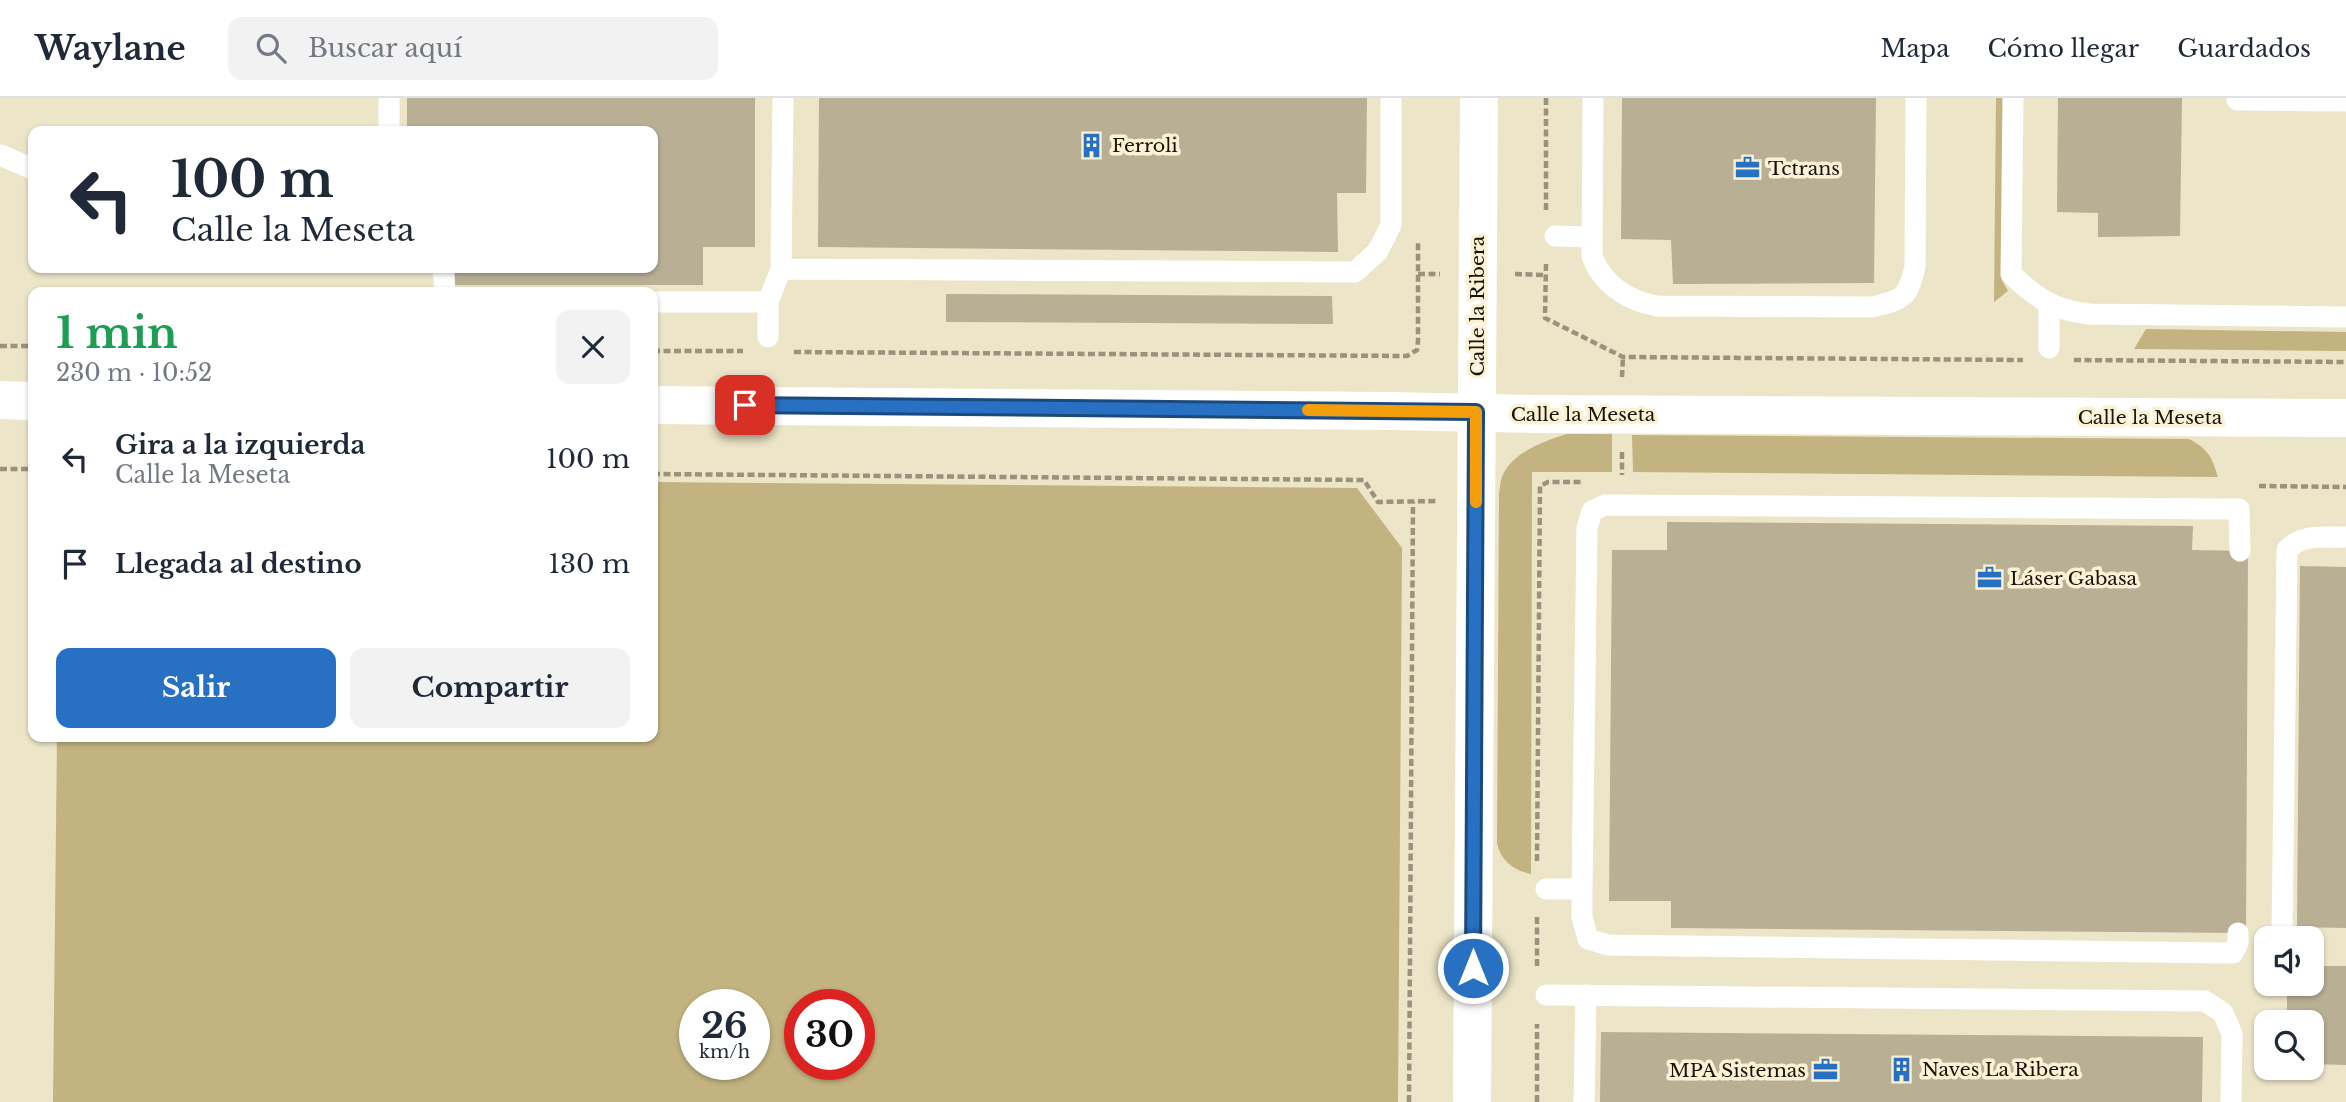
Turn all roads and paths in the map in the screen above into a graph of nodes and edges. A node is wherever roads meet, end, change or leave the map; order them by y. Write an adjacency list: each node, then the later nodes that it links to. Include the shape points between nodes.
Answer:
1 (389, 98): 10 (lane)
2 (783, 98): 16 (lane)
3 (1391, 98): 16 (lane, via 1400,133 1391,225 1378,251 1355,272)
4 (1479, 98): 29 (street, Calle la Ribera)
5 (1593, 98): 15 (lane)
6 (1916, 98): 15 (lane, via 1915,267 1909,291 1893,302 1872,307 1638,303 1615,289 1596,267)
7 (2013, 98): 19 (lane, via 2011,274)
8 (2237, 100): 9 (lane)
9 (2346, 101)
10 (389, 126)
11 (0, 155): 12 (lane)
12 (28, 167)
13 (1418, 235): 23 (path, via 1418,341 1417,350 1407,356)
14 (1555, 236): 15 (lane)
15 (1592, 237)
16 (781, 269): 18 (lane)
17 (658, 302): 18 (lane)
18 (768, 302): 23 (lane)
19 (2049, 305): 20 (lane, via 2089,314); 24 (lane)
20 (2346, 317)
21 (0, 346): 22 (path)
22 (28, 346)
23 (768, 347): 25 (path)
24 (2049, 348)
25 (658, 351)
26 (0, 400): 27 (street)
27 (28, 401)
28 (658, 405): 29 (street, Calle la Meseta)
29 (1476, 412): 30 (street, Calle la Meseta); 46 (street, Calle la Ribera)
30 (2346, 418)
31 (0, 469): 32 (path)
32 (28, 469)
33 (658, 474): 36 (path, via 1364,480 1378,502)
34 (1585, 482): 39 (path, via 1540,486)
35 (1445, 501): 36 (path)
36 (1413, 502): 45 (path)
37 (2346, 537): 41 (lane, via 2304,538 2287,550)
38 (2240, 551): 40 (lane, via 2239,501 1605,505 1592,511 1587,528)
39 (1542, 882): 40 (lane)
40 (1582, 889): 42 (lane, via 1588,939 1608,945 2233,953)
41 (2282, 926)
42 (2238, 933)
43 (1546, 995): 44 (lane)
44 (1586, 995): 47 (lane); 48 (lane, via 2205,1001 2223,1013 2232,1034)
45 (1409, 1102)
46 (1472, 1102)
47 (1584, 1102)
48 (2231, 1102)

